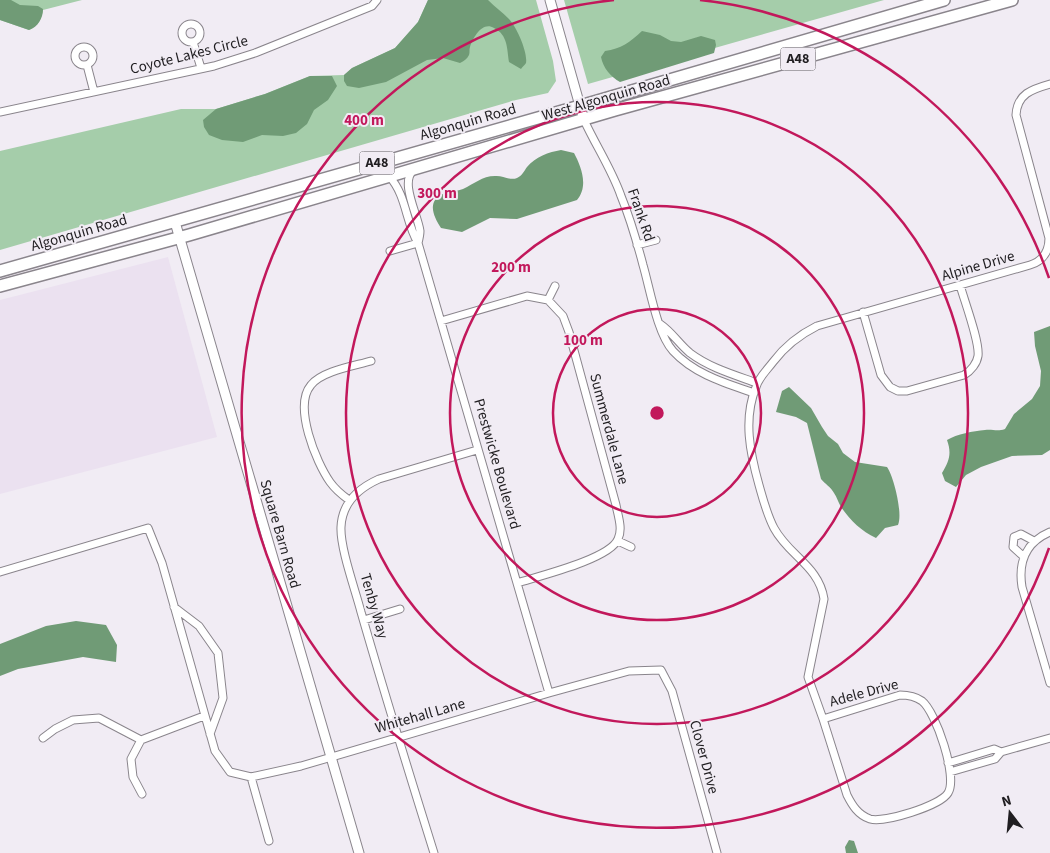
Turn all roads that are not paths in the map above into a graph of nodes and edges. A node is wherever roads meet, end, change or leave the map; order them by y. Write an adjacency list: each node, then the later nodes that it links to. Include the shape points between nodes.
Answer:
1 (377, 0): 7 (street, Coyote Lakes Circle, via 372,6 256,53)
2 (550, 0): 10 (street)
3 (944, 0): 10 (main road, Algonquin Road / A48)
4 (1012, 0): 12 (main road, West Algonquin Road / A48)
5 (193, 42): 7 (street)
6 (87, 65): 9 (street)
7 (201, 68): 9 (street, Coyote Lakes Circle)
8 (1050, 84): 22 (street, Alpine Drive, via 1026,93 1020,100 1016,115 1048,234 1047,251 1034,264)
9 (94, 92): 11 (street, Coyote Lakes Circle)
10 (580, 106): 12 (street); 15 (main road, Algonquin Road / A48)
11 (0, 112)
12 (584, 120): 13 (main road, West Algonquin Road / A48); 19 (street, Frank Rd, via 621,194)
13 (418, 168): 14 (main road, West Algonquin Road / A48); 18 (street, Prestwicke Boulevard, via 408,179 408,187 420,232)
14 (389, 176): 16 (main road, West Algonquin Road / A48); 18 (street, Prestwicke Boulevard, via 400,190)
15 (175, 222): 16 (street, Square Barn Road); 21 (main road, Algonquin Road / A48)
16 (179, 237): 23 (main road, Algonquin Road / A48); 55 (street, Square Barn Road)
17 (656, 240): 19 (street)
18 (418, 243): 20 (street); 27 (street, Prestwicke Boulevard)
19 (637, 245): 28 (street, Frank Rd)
20 (390, 251)
21 (0, 271)
22 (960, 285): 26 (street, Alpine Drive); 26 (street, via 978,347 977,360 964,375 907,392 893,389 883,379)
23 (0, 286)
24 (555, 286): 25 (street)
25 (548, 300): 27 (street, via 527,296); 35 (street, Summerdale Lane, via 563,316 569,332 616,505 620,527)
26 (863, 312): 30 (street, Alpine Drive, via 803,334 781,352)
27 (441, 320): 32 (street, Prestwicke Boulevard)
28 (660, 324): 30 (street, Frank Rd, via 698,358); 31 (street, Frank Rd, via 667,343 697,371)
29 (371, 361): 33 (street, via 323,376 316,380 304,398 305,418 320,465 335,488)
30 (757, 383): 31 (street, Alpine Drive)
31 (754, 393): 48 (street, Alpine Drive, via 749,419 750,447 773,528 822,586 824,599 808,677)
32 (477, 450): 33 (street, via 379,479); 40 (street, Prestwicke Boulevard)
33 (349, 500): 43 (street, Tenby Way, via 342,518 341,536)
34 (1050, 532): 36 (street)
35 (618, 541): 37 (street); 40 (street, via 596,558)
36 (1034, 541): 38 (street); 38 (street, via 1022,534 1014,538 1013,547)
37 (631, 547)
38 (1023, 556): 45 (street, via 1022,587)
39 (0, 572): 41 (street, via 148,528)
40 (517, 583): 46 (street, Prestwicke Boulevard)
41 (174, 607): 47 (street); 49 (street, via 199,626 218,653 223,698)
42 (400, 609): 43 (street)
43 (364, 620): 51 (street, Tenby Way)
44 (661, 670): 46 (street, Whitehall Lane, via 629,671); 63 (street, Clover Drive, via 672,691)
45 (1050, 684)
46 (549, 692): 51 (street, Whitehall Lane)
47 (204, 716): 49 (street); 53 (street)
48 (823, 719): 56 (street, Adele Drive, via 900,694 911,696 921,701 934,718); 57 (street, Adele Drive, via 847,795 861,815 870,819 881,820 940,801 951,785)
49 (210, 734): 58 (street, via 215,751 230,772)
50 (43, 738): 53 (street, via 73,720 99,718)
51 (398, 738): 55 (street, Whitehall Lane); 62 (street, Tenby Way)
52 (1050, 738): 54 (street)
53 (141, 740): 59 (street, via 131,759 133,777)
54 (1001, 752): 56 (street, via 994,749); 57 (street, via 995,759)
55 (332, 757): 58 (street, Whitehall Lane); 61 (street, Square Barn Road)
56 (948, 763): 57 (street)
57 (950, 772)
58 (251, 777): 60 (street)
59 (142, 794)
60 (269, 841)
61 (359, 853)
62 (434, 853)
63 (716, 853)

